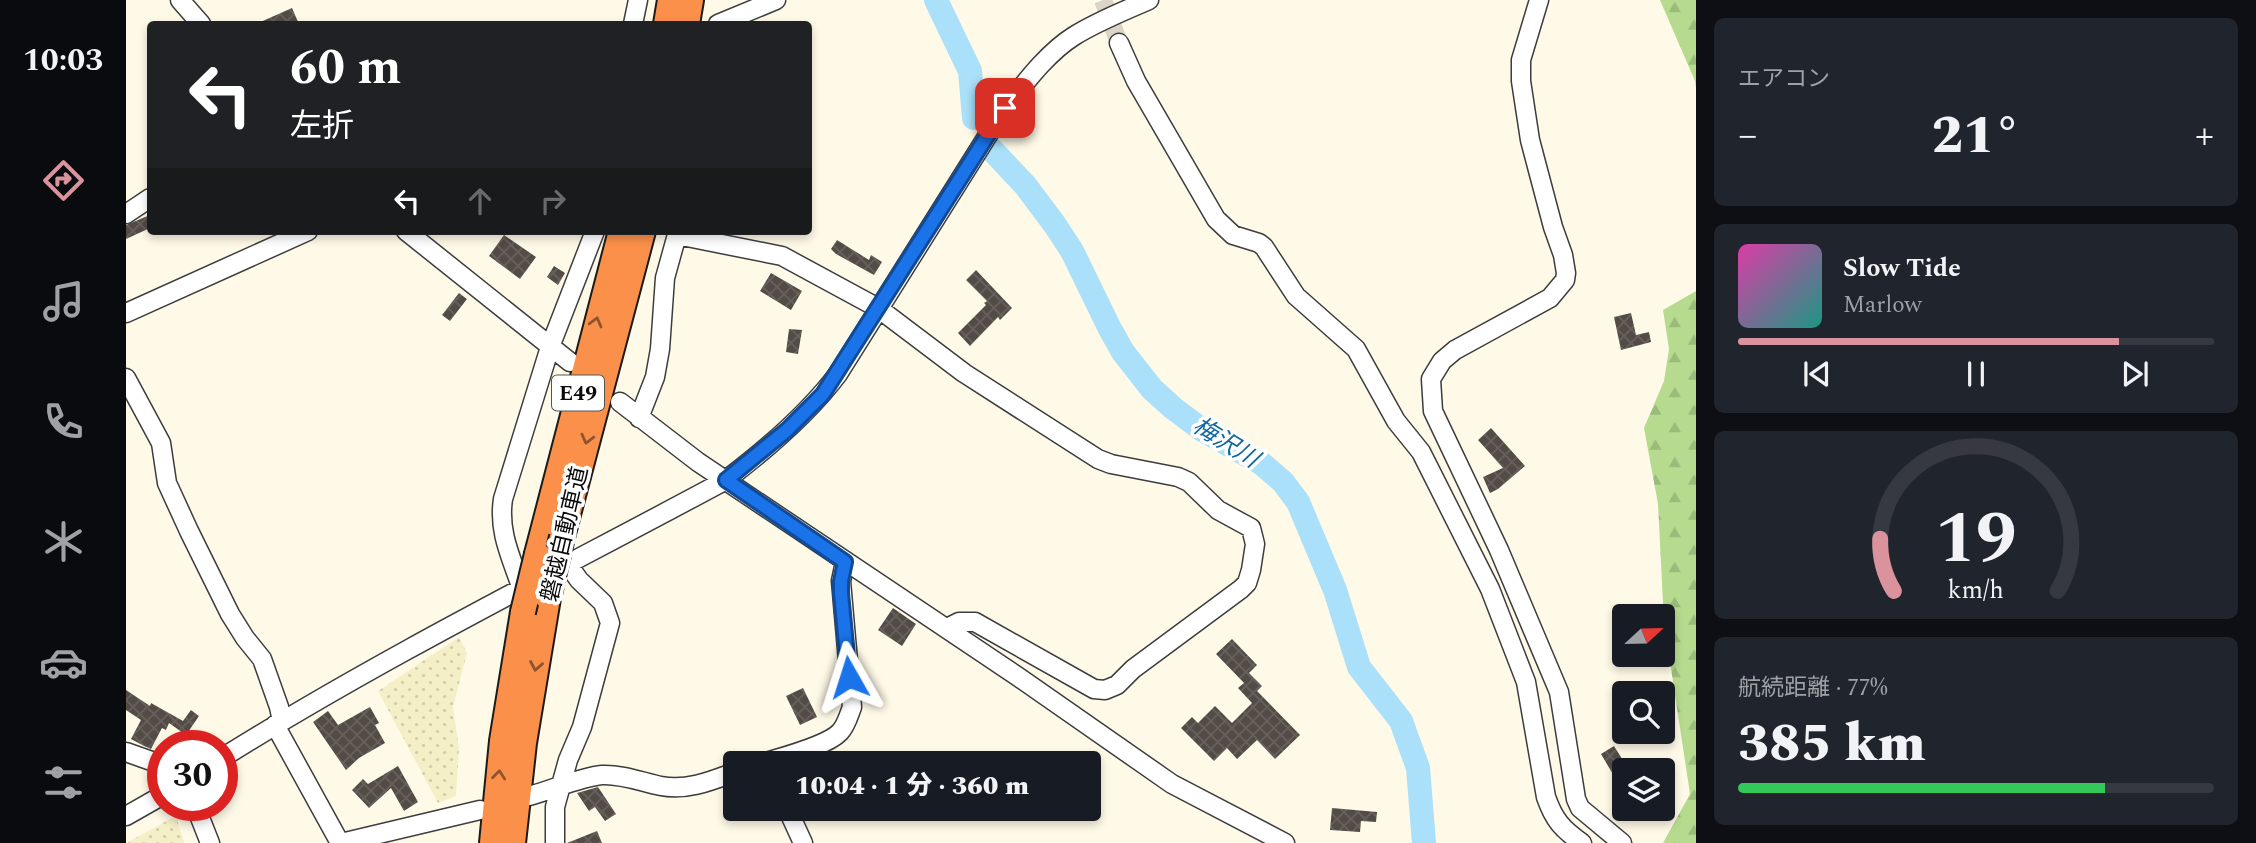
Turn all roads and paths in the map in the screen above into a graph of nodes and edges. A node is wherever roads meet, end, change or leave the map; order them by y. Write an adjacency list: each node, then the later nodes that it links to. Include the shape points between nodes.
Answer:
1 (180, 0): 9 (street)
2 (638, 0): 10 (street)
3 (670, 0): 11 (highway)
4 (691, 0): 12 (highway)
5 (776, 0): 8 (street)
6 (1149, 0): 24 (street, via 1073,36 1044,62 1005,108)
7 (1539, 0): 57 (street, via 1521,60 1521,81 1530,139 1563,255 1565,280 1550,298 1442,361 1431,379 1430,399 1559,692 1576,799 1580,808)
8 (746, 12): 13 (street)
9 (198, 21)
10 (634, 21)
11 (666, 21)
12 (688, 21)
13 (725, 21)
14 (1119, 43): 56 (street, via 1216,219 1233,236 1259,243 1296,296 1356,349 1396,421 1421,452 1490,589 1526,682 1551,811 1557,823)
15 (147, 200): 16 (street)
16 (126, 214)
17 (299, 235): 25 (street)
18 (411, 235): 26 (street)
19 (593, 235): 26 (street)
20 (620, 235): 34 (highway, 磐越自動車道 / E49, one-way to 20, bridge)
21 (642, 235): 52 (highway, 磐越自動車道 / E49, one-way to 52, bridge, via 548,598)
22 (677, 235): 30 (street, via 665,278 655,377)
23 (687, 235): 24 (street, via 782,256)
24 (878, 308): 31 (street, via 823,394); 35 (street, via 964,373 1098,459 1189,482 1218,510 1251,528 1254,539 1247,583 1234,597 1109,689 1094,689 975,622)
25 (126, 313)
26 (550, 347): 27 (street); 34 (street, via 500,519)
27 (570, 362)
28 (126, 378): 36 (street, via 161,443 167,483 189,531 230,614 262,659 279,707)
29 (620, 402): 30 (street)
30 (639, 418): 31 (street)
31 (726, 480): 32 (street); 33 (street)
32 (845, 562): 35 (street); 38 (street, via 841,593 852,707 842,731)
33 (567, 563): 34 (street); 42 (street, via 603,603 610,623)
34 (522, 600): 36 (street, via 451,624); 51 (highway, 磐越自動車道 / E49, one-way to 34)
35 (947, 628): 55 (street, via 1172,784)
36 (278, 723): 37 (street); 50 (street)
37 (238, 748)
38 (799, 751)
39 (126, 752): 40 (street)
40 (147, 759)
41 (723, 776): 42 (street, via 684,788 603,775)
42 (560, 788): 43 (street); 53 (street)
43 (529, 796)
44 (147, 804): 46 (street)
45 (480, 810): 50 (street)
46 (126, 816)
47 (201, 821): 49 (street)
48 (793, 821): 54 (street)
49 (210, 843)
50 (341, 843)
51 (492, 843)
52 (513, 843)
53 (555, 843)
54 (803, 843)
55 (1285, 843)
56 (1583, 843)
57 (1622, 843)

